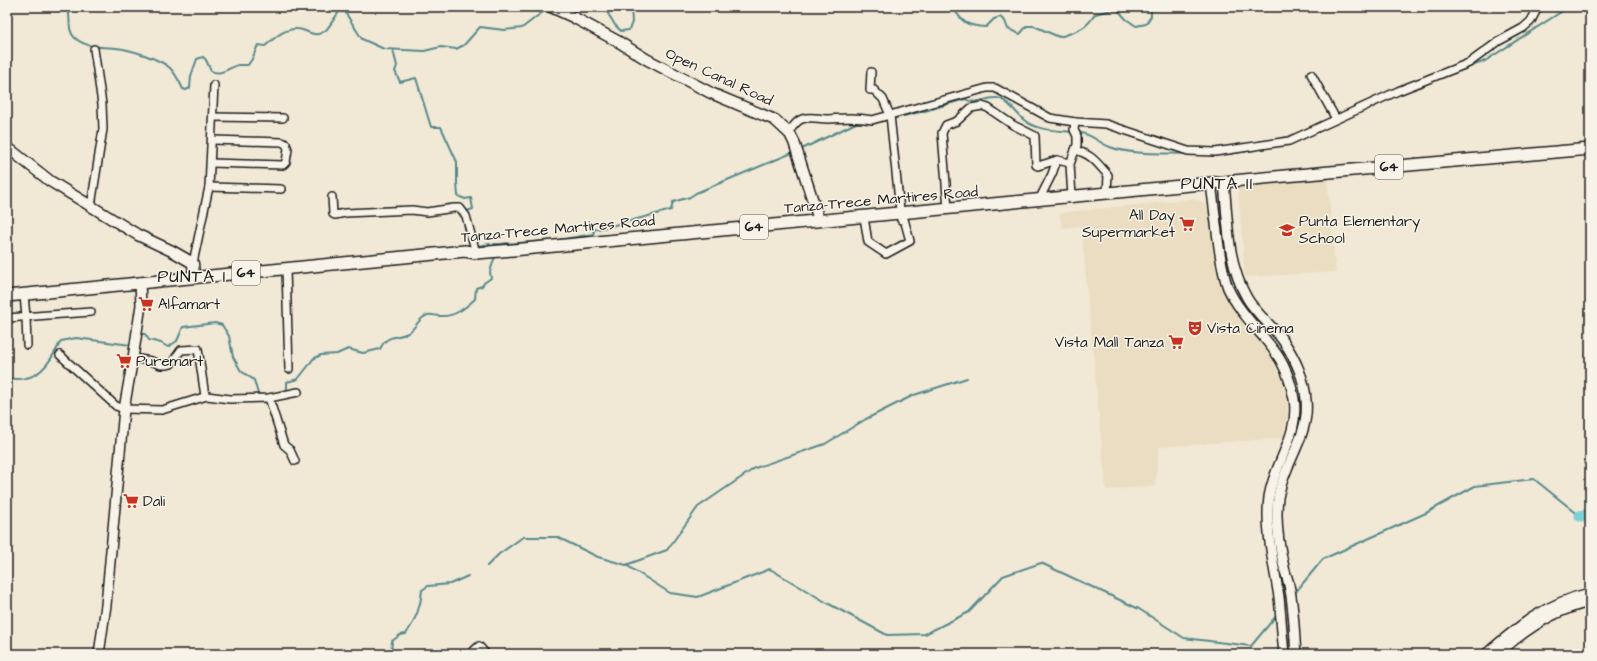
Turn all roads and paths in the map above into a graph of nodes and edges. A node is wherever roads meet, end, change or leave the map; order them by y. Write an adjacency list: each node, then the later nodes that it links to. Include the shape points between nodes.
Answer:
1 (551, 7): 12 (main road, Open Canal Road, via 711,93 775,120)
2 (1538, 7): 10 (street, via 1531,21 1469,62)
3 (94, 49): 28 (street, via 103,129)
4 (871, 72): 7 (street, via 870,90 881,96)
5 (1310, 74): 10 (street)
6 (214, 85): 8 (street)
7 (890, 115): 11 (street, via 995,88 1050,118); 12 (street, via 872,120 810,117 800,120); 30 (street)
8 (213, 117): 9 (street); 13 (street)
9 (283, 118)
10 (1336, 119): 11 (street, via 1289,141 1214,152 1188,151 1106,124)
11 (1075, 122): 16 (street)
12 (789, 132): 32 (main road, Open Canal Road)
13 (212, 140): 18 (street); 18 (street, via 282,142 288,149 283,165)
14 (7, 147): 28 (main road, via 50,181)
15 (1590, 149): 20 (main road, Tanza-Trece Martires Road / 64)
16 (1075, 150): 19 (street); 24 (street, via 1092,157 1108,175)
17 (1056, 160): 19 (street); 27 (street); 29 (street, via 1038,166 1035,136 988,108 970,108 958,121 946,125 942,133)
18 (210, 162): 22 (street)
19 (1070, 163): 26 (street)
20 (1224, 183): 21 (main road, Tanza-Trece Martires Road / 64); 51 (street, via 1231,248 1240,283 1255,309 1283,341 1299,370 1303,384 1306,417 1302,436)
21 (1211, 184): 24 (main road, Tanza-Trece Martires Road / 64); 51 (street, via 1222,268 1228,288 1245,316 1274,349 1292,386 1295,416)
22 (209, 187): 23 (street); 34 (street)
23 (280, 189)
24 (1107, 194): 26 (main road, Tanza-Trece Martires Road / 64)
25 (332, 197): 33 (street, via 335,216 345,213 412,210 427,212 460,208 466,216)
26 (1072, 197): 27 (main road, Tanza-Trece Martires Road / 64)
27 (1039, 200): 29 (main road, Tanza-Trece Martires Road / 64)
28 (91, 206): 34 (main road, via 138,235)
29 (948, 209): 30 (main road, Tanza-Trece Martires Road / 64)
30 (901, 214): 31 (main road, Tanza-Trece Martires Road / 64); 31 (street, via 910,240 886,254 868,242)
31 (864, 217): 32 (main road, Tanza-Trece Martires Road / 64)
32 (819, 220): 33 (main road, Tanza-Trece Martires Road / 64)
33 (480, 252): 35 (main road, Tanza-Trece Martires Road / 64, via 465,251)
34 (193, 263): 36 (main road)
35 (286, 269): 36 (main road, Tanza-Trece Martires Road / 64); 46 (street)
36 (194, 277): 37 (main road, Tanza-Trece Martires Road / 64)
37 (140, 282): 38 (main road, Tanza-Trece Martires Road / 64); 45 (street, via 141,305)
38 (24, 295): 39 (main road, Tanza-Trece Martires Road / 64); 41 (street)
39 (7, 296)
40 (91, 312): 41 (street)
41 (26, 317): 42 (street); 43 (street)
42 (7, 318)
43 (26, 345)
44 (60, 355): 50 (street, via 116,406)
45 (133, 358): 48 (street, via 166,365 171,364 181,350 198,349); 50 (street)
46 (289, 369)
47 (298, 392): 49 (street)
48 (205, 396): 49 (street, via 230,399); 50 (street, via 162,410)
49 (269, 398): 52 (street, via 284,444)
50 (124, 409): 55 (street)
51 (1289, 454): 58 (street, via 1272,485 1268,512 1270,551); 59 (street, via 1277,512 1280,549 1289,585)
52 (295, 461)
53 (1590, 593): 60 (street, via 1560,602 1541,612 1518,627)
54 (1590, 602): 61 (street, via 1539,623)
55 (99, 654)
56 (470, 654): 57 (street, via 479,646)
57 (486, 654)
58 (1284, 654)
59 (1296, 654)
60 (1486, 654)
61 (1498, 654)

